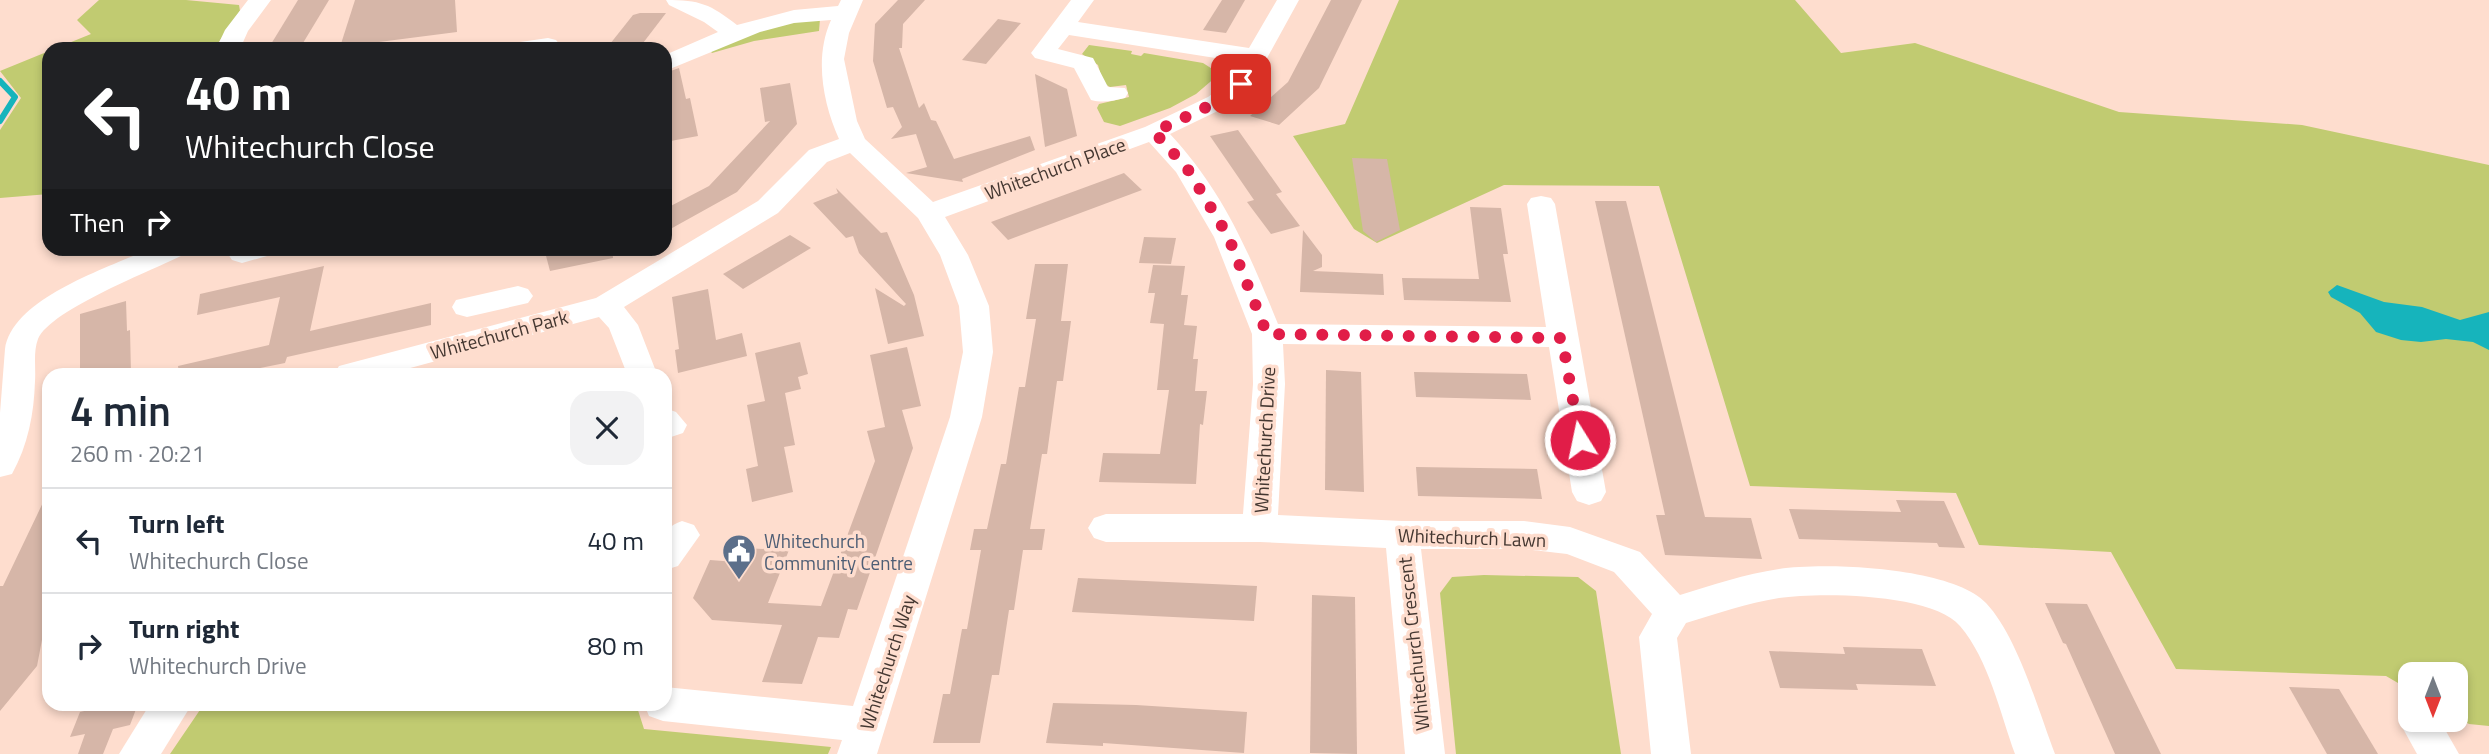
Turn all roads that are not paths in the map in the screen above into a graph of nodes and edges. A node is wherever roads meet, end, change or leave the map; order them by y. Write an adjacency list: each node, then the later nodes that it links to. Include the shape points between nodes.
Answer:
1 (260, 0): 8 (street)
2 (677, 0): 7 (street)
3 (1083, 0): 6 (street)
4 (1288, 0): 9 (street, Whitechurch Place)
5 (849, 6): 7 (street, via 796,14); 13 (street, Whitechurch Way, via 832,59 844,121)
6 (1063, 27): 9 (street); 11 (street, via 1044,53 1084,63 1100,95)
7 (732, 32): 10 (street)
8 (231, 42)
9 (1258, 57): 12 (street, Whitechurch Place, via 1241,84 1217,102)
10 (672, 61)
11 (1116, 93)
12 (1154, 132): 15 (street, Whitechurch Place); 19 (street, Whitechurch Drive, via 1187,168 1228,236)
13 (854, 143): 15 (street, Whitechurch Way); 18 (street, Whitechurch Park, via 818,156 768,207)
14 (1541, 204): 21 (street)
15 (929, 214): 32 (street, Whitechurch Way, via 954,255 974,306 978,352 966,417)
16 (157, 256): 24 (street, via 54,306 32,322 22,338 18,412)
17 (492, 302): 20 (street)
18 (606, 304): 20 (street, Whitechurch Park); 23 (street, via 623,325)
19 (1267, 334): 21 (street); 27 (street, Whitechurch Drive, via 1269,384)
20 (487, 337): 22 (street, Whitechurch Park)
21 (1562, 338): 25 (street)
22 (373, 368)
23 (640, 368)
24 (0, 465)
25 (1589, 492)
26 (1106, 528): 27 (street, Whitechurch Lawn)
27 (1260, 528): 28 (street, Whitechurch Lawn)
28 (1402, 535): 29 (street, Whitechurch Lawn, via 1524,535 1570,541 1627,562); 34 (street, Whitechurch Crescent)
29 (1673, 612): 35 (street, via 1658,637); 36 (street, via 1777,583 1833,580 1946,596 1971,612 1992,646)
30 (672, 706): 32 (street)
31 (167, 711): 33 (street)
32 (861, 740)
33 (139, 754)
34 (1425, 754)
35 (1671, 754)
36 (2035, 754)

